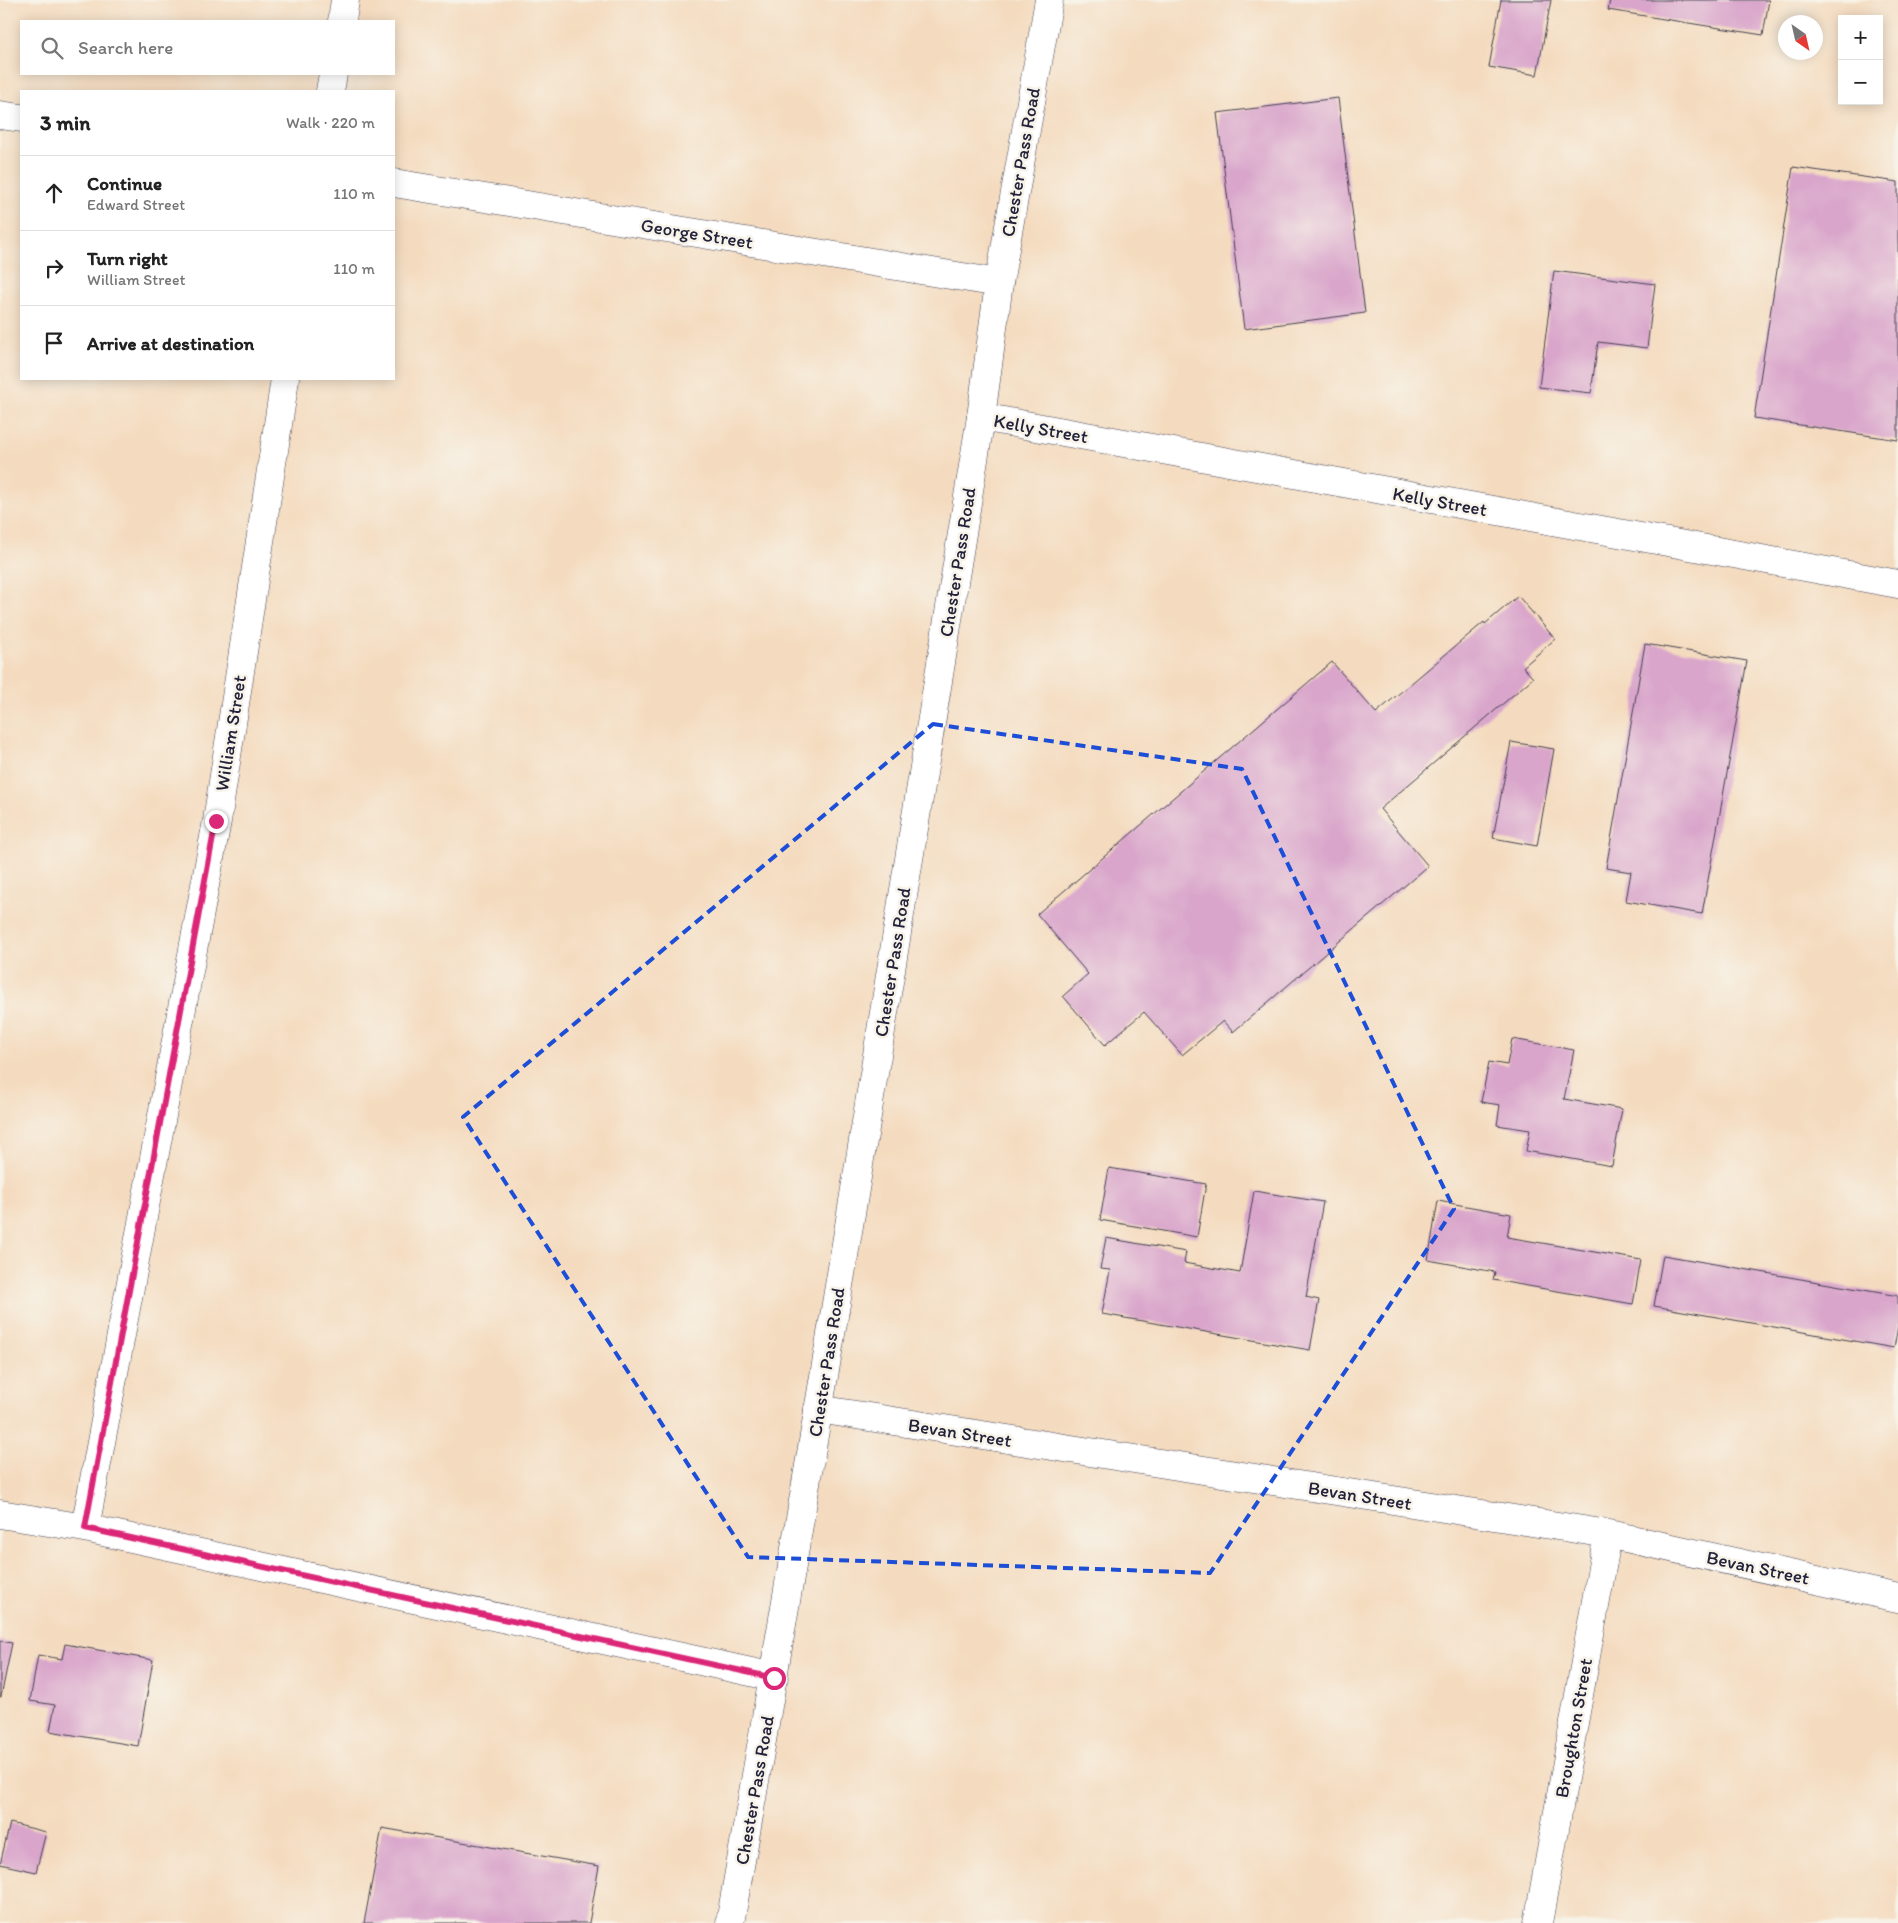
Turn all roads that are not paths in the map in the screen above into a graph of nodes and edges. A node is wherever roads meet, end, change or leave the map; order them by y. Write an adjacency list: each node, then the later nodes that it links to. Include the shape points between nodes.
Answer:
1 (345, 0): 3 (main road)
2 (1049, 0): 9 (main road, Chester Pass Road)
3 (342, 20)
4 (333, 75): 5 (main road)
5 (330, 90)
6 (0, 115): 7 (main road)
7 (20, 118)
8 (395, 183): 9 (main road, George Street)
9 (1000, 283): 11 (main road, Chester Pass Road)
10 (285, 380): 15 (main road, William Street, via 216,821)
11 (981, 417): 12 (main road, Kelly Street); 13 (main road, Chester Pass Road)
12 (1898, 584)
13 (818, 1409): 16 (main road, Bevan Street); 18 (main road, Chester Pass Road)
14 (0, 1514): 15 (main road)
15 (85, 1528): 18 (main road)
16 (1608, 1534): 17 (main road, Bevan Street); 20 (main road, Broughton Street)
17 (1898, 1598)
18 (774, 1678): 19 (main road, Chester Pass Road)
19 (730, 1923)
20 (1538, 1923)

